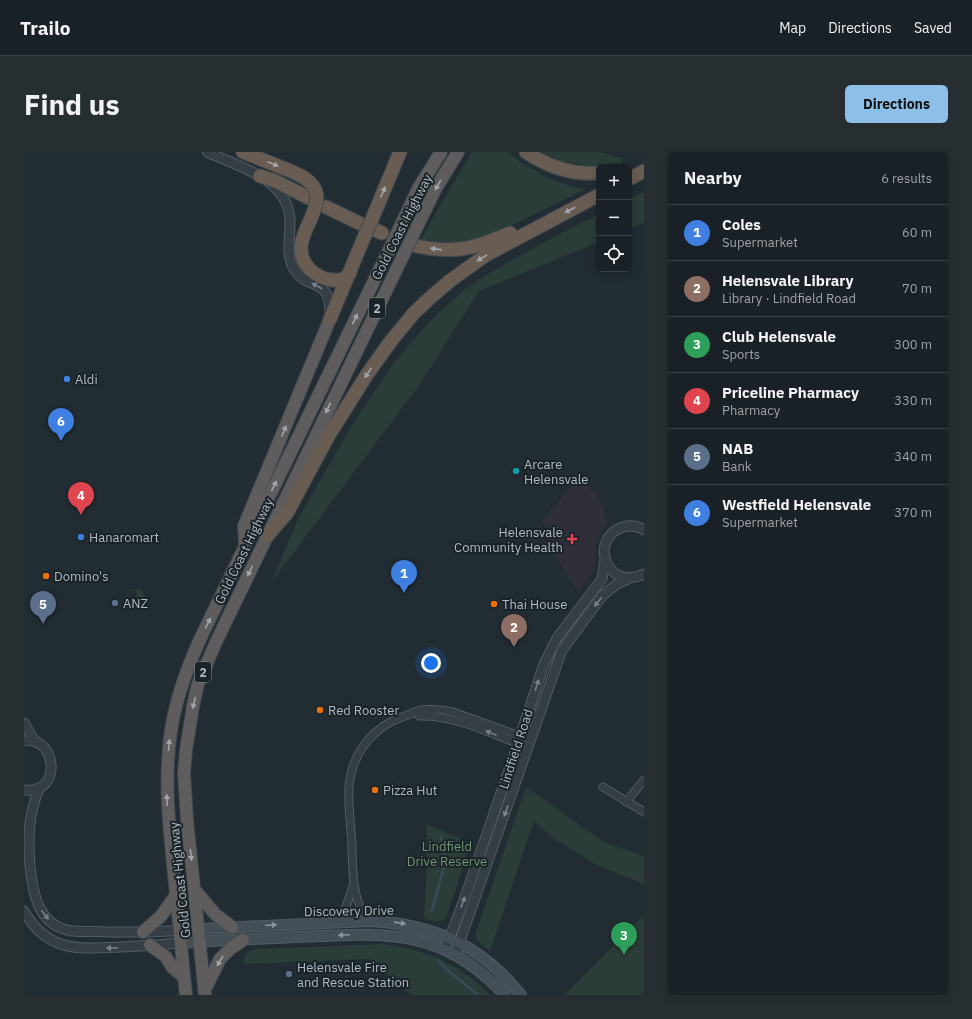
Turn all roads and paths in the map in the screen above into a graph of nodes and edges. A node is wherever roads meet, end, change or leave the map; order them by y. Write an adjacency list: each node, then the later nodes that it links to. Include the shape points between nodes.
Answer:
1 (207, 152): 13 (street)
2 (243, 152): 21 (highway, one-way to 21, bridge, via 293,172 313,186 317,195 316,204 301,244 302,257 306,266 329,280 344,279)
3 (393, 152): 9 (highway)
4 (400, 152): 9 (highway)
5 (441, 152): 25 (highway, Gold Coast Highway / 2, one-way to 5, bridge, via 418,189)
6 (458, 152): 24 (highway, Gold Coast Highway / 2, one-way to 24, bridge, via 436,188)
7 (526, 152): 12 (highway, via 548,165 561,169)
8 (644, 164): 10 (highway)
9 (395, 165): 19 (highway, one-way to 9)
10 (632, 167)
11 (644, 171): 14 (highway)
12 (596, 173)
13 (260, 176): 16 (highway); 22 (street, one-way to 13, via 327,292 299,275 292,264 289,252 290,213 284,199 278,189)
14 (632, 177)
15 (596, 197): 18 (highway, one-way to 18)
16 (309, 198)
17 (326, 207): 19 (highway)
18 (541, 226): 20 (highway, one-way to 20, via 516,230 466,249 443,250); 24 (highway, one-way to 24, via 468,267 430,297 402,326 345,410 287,513)
19 (376, 230): 21 (highway)
20 (416, 246)
21 (350, 273): 22 (highway)
22 (330, 319): 25 (highway, one-way to 22, via 244,526)
23 (644, 530): 26 (street, Lindfield Road, via 626,526 613,532 605,545)
24 (267, 536): 40 (highway, Gold Coast Highway / 2, one-way to 40, via 210,655 198,684 193,706 184,773)
25 (245, 546): 41 (highway, Gold Coast Highway / 2, one-way to 25, via 166,784 173,717 192,658)
26 (605, 560): 27 (street, via 608,567 621,577); 29 (street, Lindfield Road, one-way to 26, via 549,652 602,579)
27 (638, 578): 32 (street, Lindfield Road, one-way to 32, via 617,584 602,596 562,650)
28 (24, 723): 31 (street)
29 (519, 740): 32 (street); 39 (street, via 454,719 428,715 409,715 396,719 377,731 367,741 354,762 349,788); 49 (street, Lindfield Road, one-way to 29)
30 (24, 741): 31 (street)
31 (35, 742): 35 (street, via 46,750 52,769 48,779)
32 (529, 744): 53 (street, Lindfield Road, one-way to 53)
33 (644, 780): 37 (street)
34 (603, 787): 37 (street)
35 (39, 789): 36 (street); 48 (street, one-way to 48, via 29,822 29,850 34,893 45,917 55,925 72,931)
36 (24, 790)
37 (626, 802): 38 (street)
38 (644, 812)
39 (353, 886): 43 (street, via 361,911); 44 (street, via 346,907)
40 (195, 890): 45 (highway, via 215,914); 46 (highway, Gold Coast Highway / 2)
41 (176, 895): 47 (highway, Gold Coast Highway / 2); 48 (highway, via 161,916)
42 (24, 911): 54 (street, one-way to 42, via 84,949 66,946 40,932)
43 (369, 921): 44 (main road, Discovery Drive); 49 (main road, Discovery Drive, one-way to 49, via 411,925)
44 (333, 923): 45 (main road, Discovery Drive, one-way to 44)
45 (232, 927): 46 (main road, Discovery Drive)
46 (198, 928): 47 (main road, Discovery Drive); 51 (highway, Gold Coast Highway / 2)
47 (179, 930): 48 (street); 52 (highway, Gold Coast Highway / 2)
48 (143, 932)
49 (450, 938): 53 (main road, Discovery Drive); 55 (street, Lindfield Road)
50 (243, 940): 51 (main road, Discovery Drive); 55 (main road, Discovery Drive, one-way to 50, via 414,938 389,934); 58 (highway, one-way to 58, via 220,958)
51 (200, 942): 52 (main road, Discovery Drive); 58 (highway, Gold Coast Highway / 2)
52 (180, 943): 54 (street); 57 (highway, Gold Coast Highway / 2)
53 (460, 943): 56 (street, Lindfield Road); 61 (main road, Discovery Drive, via 497,968)
54 (150, 945): 57 (highway, via 166,957 172,967)
55 (445, 950): 56 (main road, Discovery Drive)
56 (455, 955): 60 (main road, Discovery Drive, via 482,973)
57 (184, 977): 59 (highway, Gold Coast Highway / 2)
58 (205, 992)
59 (186, 995)
60 (505, 995)
61 (521, 995)

